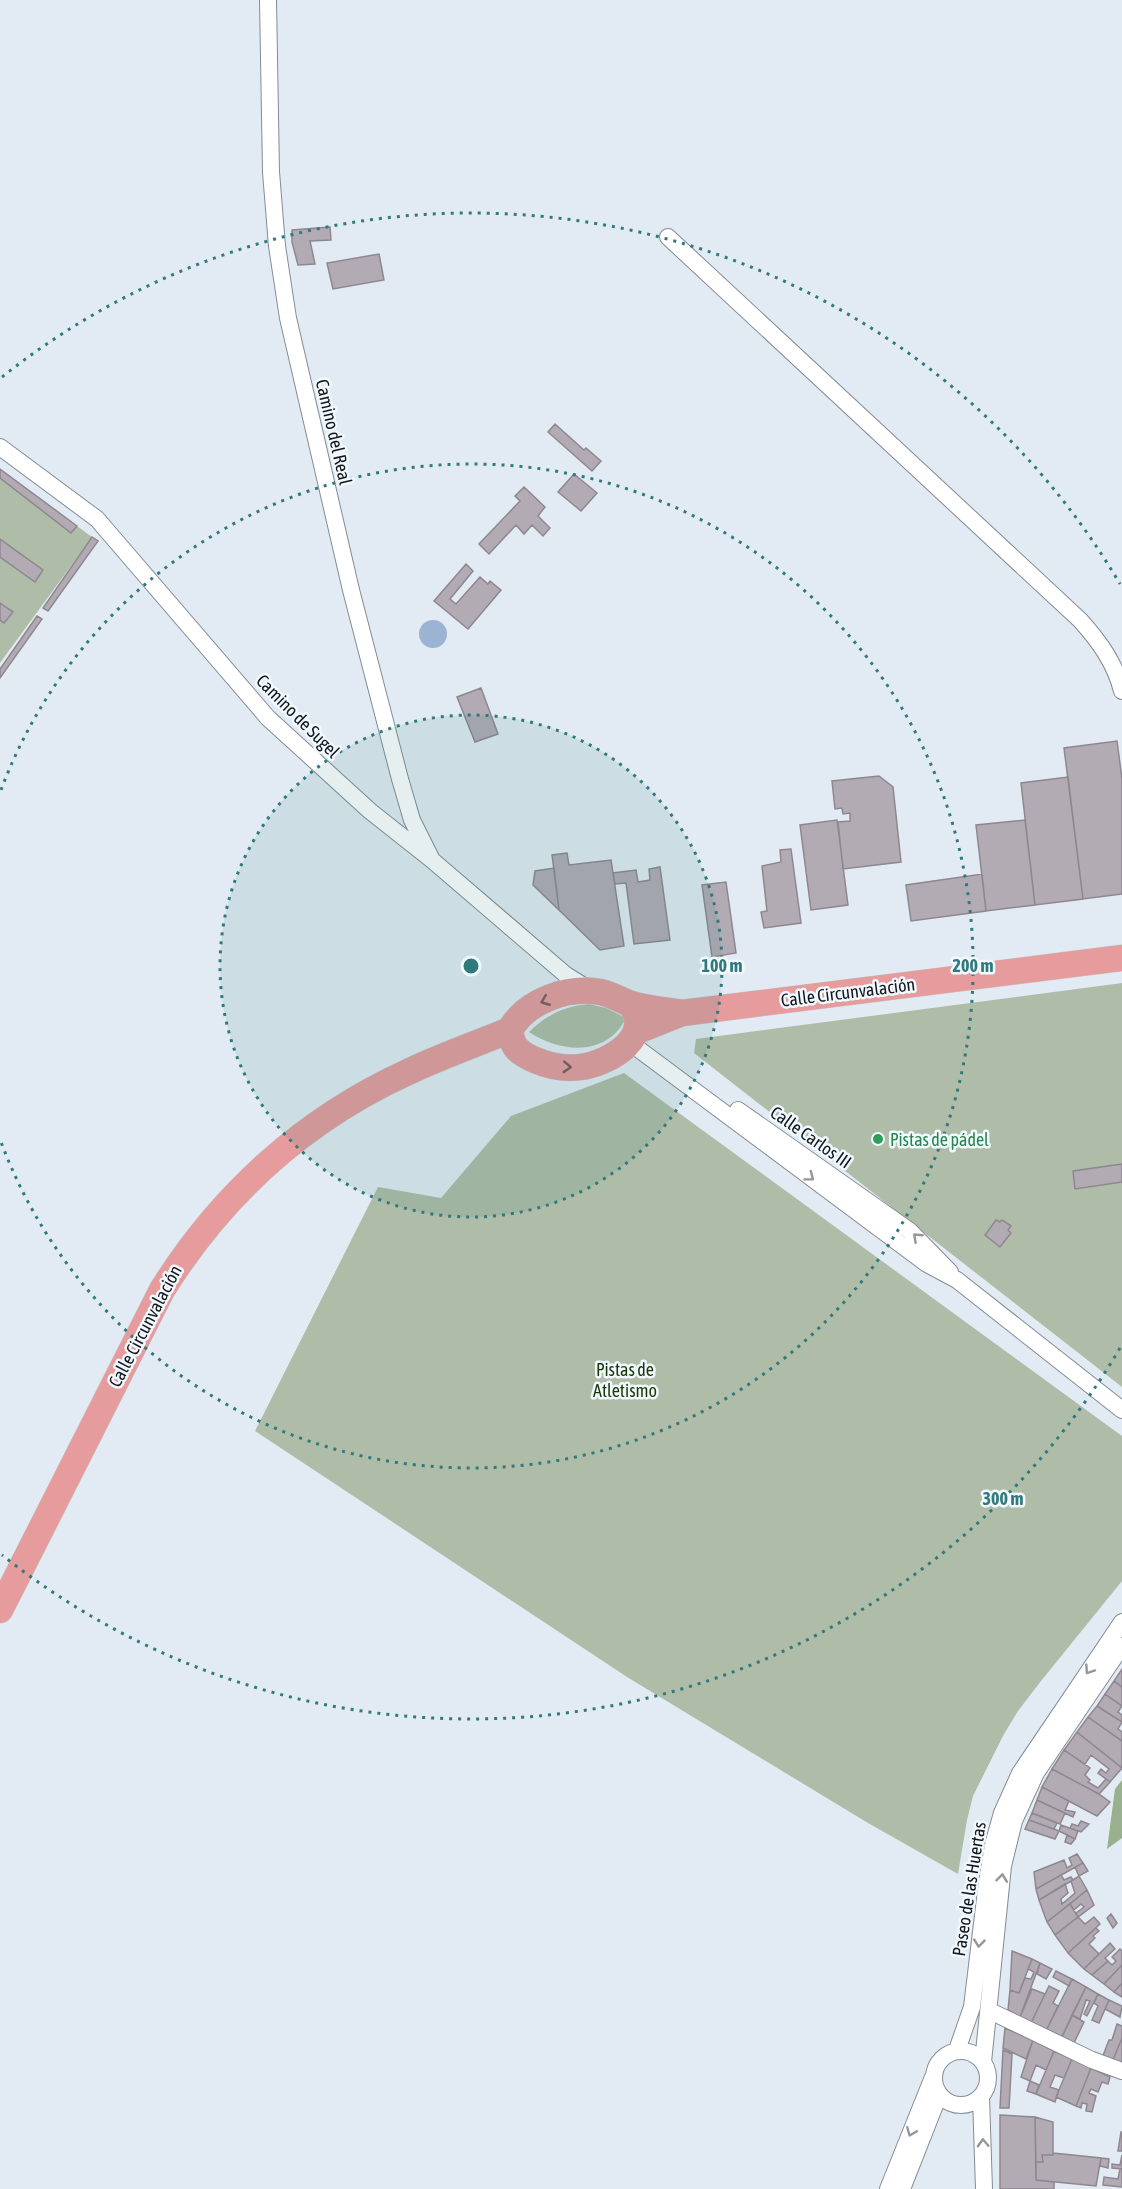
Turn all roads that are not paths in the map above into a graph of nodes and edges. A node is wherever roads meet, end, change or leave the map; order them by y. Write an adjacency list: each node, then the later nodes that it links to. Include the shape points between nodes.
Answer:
1 (268, 0): 5 (street, Camino del Real, via 271,172 288,318 394,757 412,820)
2 (668, 237): 4 (street, via 1080,620 1106,653)
3 (0, 447): 5 (street, Camino de Sugel, via 97,519 268,718 370,811)
4 (1122, 691)
5 (432, 860): 7 (street, Camino de Sugel, via 566,975)
6 (1122, 958): 9 (main road, Calle Circunvalación)
7 (591, 991): 8 (main road); 11 (main road, one-way to 11, via 546,1000 522,1013)
8 (630, 1004): 9 (main road); 10 (main road, via 638,1016)
9 (682, 1013): 10 (main road)
10 (633, 1036): 11 (main road, one-way to 10, via 521,1054 550,1065 581,1067 601,1063); 12 (street, Calle Carlos III, via 927,1264 957,1280)
11 (512, 1039): 13 (main road, Calle Circunvalación, via 429,1062 311,1127 250,1179 195,1240 141,1328)
12 (1122, 1410)
13 (0, 1610)
14 (1122, 1622): 17 (street, Paseo de las Huertas, one-way to 17, via 1020,1773 1002,1813 987,1882 972,2007)
15 (1122, 1646): 16 (street, Paseo de las Huertas, one-way to 15, via 1003,1866 1014,1821 1036,1773)
16 (990, 2011): 18 (street, Paseo de las Huertas); 19 (street)
17 (957, 2050): 18 (street, via 976,2055); 20 (street, via 940,2060)
18 (983, 2062): 22 (street, via 988,2080)
19 (1122, 2071)
20 (933, 2078): 21 (street); 23 (street, one-way to 23)
21 (939, 2095): 22 (street, via 955,2105 973,2103); 24 (street)
22 (981, 2097): 25 (street, one-way to 22)
23 (888, 2189)
24 (902, 2189)
25 (984, 2189)

